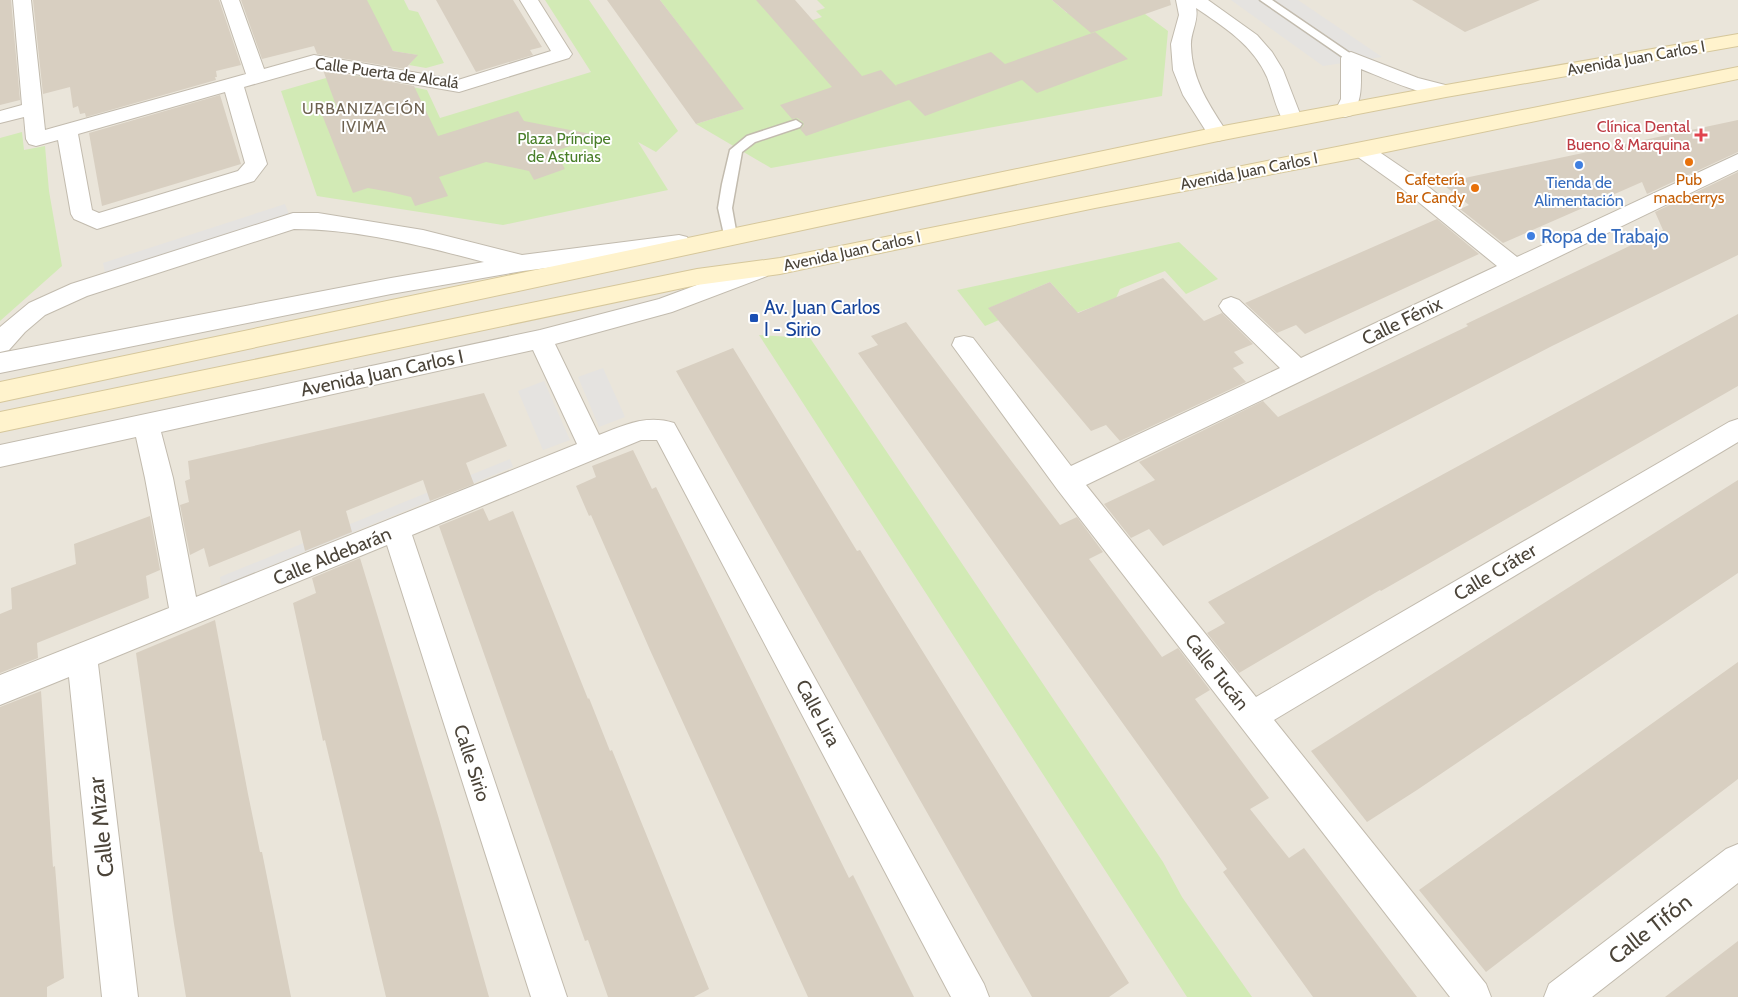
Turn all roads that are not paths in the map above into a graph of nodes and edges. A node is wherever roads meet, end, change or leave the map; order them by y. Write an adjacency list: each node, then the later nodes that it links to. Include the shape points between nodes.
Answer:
1 (22, 0): 15 (street)
2 (230, 0): 12 (street)
3 (528, 0): 12 (street, Calle Puerta de Alcalá, via 562,54 459,86 314,60)
4 (1185, 0): 9 (street, via 1188,15)
5 (1196, 0): 7 (street)
6 (1265, 0): 10 (lane, Avenida Juan Carlos I)
7 (1247, 37): 9 (street, via 1225,28 1201,26 1190,32); 18 (street, via 1265,56 1276,76)
8 (1738, 40): 14 (main road, Avenida Juan Carlos I)
9 (1181, 44): 21 (street, via 1183,70)
10 (1351, 58): 14 (street, Avenida Juan Carlos I, via 1411,82); 16 (street, via 1351,99)
11 (1738, 73): 22 (main road, Avenida Juan Carlos I)
12 (257, 76): 13 (street, Calle Puerta de Alcalá)
13 (233, 84): 20 (street, Calle Puerta de Alcalá); 20 (street, via 256,164 246,176 97,221 82,214)
14 (1446, 91): 16 (main road, Avenida Juan Carlos I)
15 (32, 108): 17 (street); 20 (street, Calle Puerta de Alcalá, via 36,139)
16 (1345, 110): 18 (main road, Avenida Juan Carlos I)
17 (0, 117)
18 (1292, 119): 21 (main road, Avenida Juan Carlos I)
19 (796, 124): 24 (lane, via 751,139 736,150 725,208)
20 (67, 131)
21 (1218, 134): 24 (main road, Avenida Juan Carlos I)
22 (1362, 150): 26 (street, via 1408,182); 27 (main road, Avenida Juan Carlos I)
23 (1738, 161): 26 (street, Calle Fénix)
24 (730, 236): 25 (street, Avenida Juan Carlos I); 34 (main road, Avenida Juan Carlos I)
25 (522, 263): 30 (street, Avenida Juan Carlos I, via 423,238 318,221 293,221 79,290 37,309); 32 (street, Avenida Juan Carlos I)
26 (1514, 267): 33 (street, Calle Fénix)
27 (759, 270): 29 (street, Avenida Juan Carlos I, via 664,306); 35 (main road, Avenida Juan Carlos I, via 697,277)
28 (1231, 306): 33 (street)
29 (540, 339): 36 (street, Avenida Juan Carlos I); 39 (street)
30 (0, 343)
31 (964, 345): 41 (street, Calle Tucán)
32 (0, 363)
33 (1298, 371): 41 (street, Calle Fénix)
34 (0, 392)
35 (0, 422)
36 (146, 425): 40 (street, Avenida Juan Carlos I); 43 (street)
37 (1738, 429): 46 (street, Calle Cráter)
38 (665, 430): 39 (street, Calle Aldebarán, via 639,430); 50 (street, Calle Lira)
39 (593, 449): 42 (street, Calle Aldebarán)
40 (0, 456)
41 (1067, 481): 46 (street, Calle Tucán)
42 (396, 530): 43 (street, Calle Aldebarán); 49 (street, Calle Sirio)
43 (185, 616): 44 (street, Calle Aldebarán)
44 (82, 657): 45 (street, Calle Aldebarán); 48 (street, Calle Mizar)
45 (0, 690)
46 (1252, 716): 51 (street, Calle Tucán)
47 (1738, 861): 52 (street, Calle Tifón)
48 (120, 997)
49 (548, 997)
50 (972, 997)
51 (1473, 997)
52 (1562, 997)

